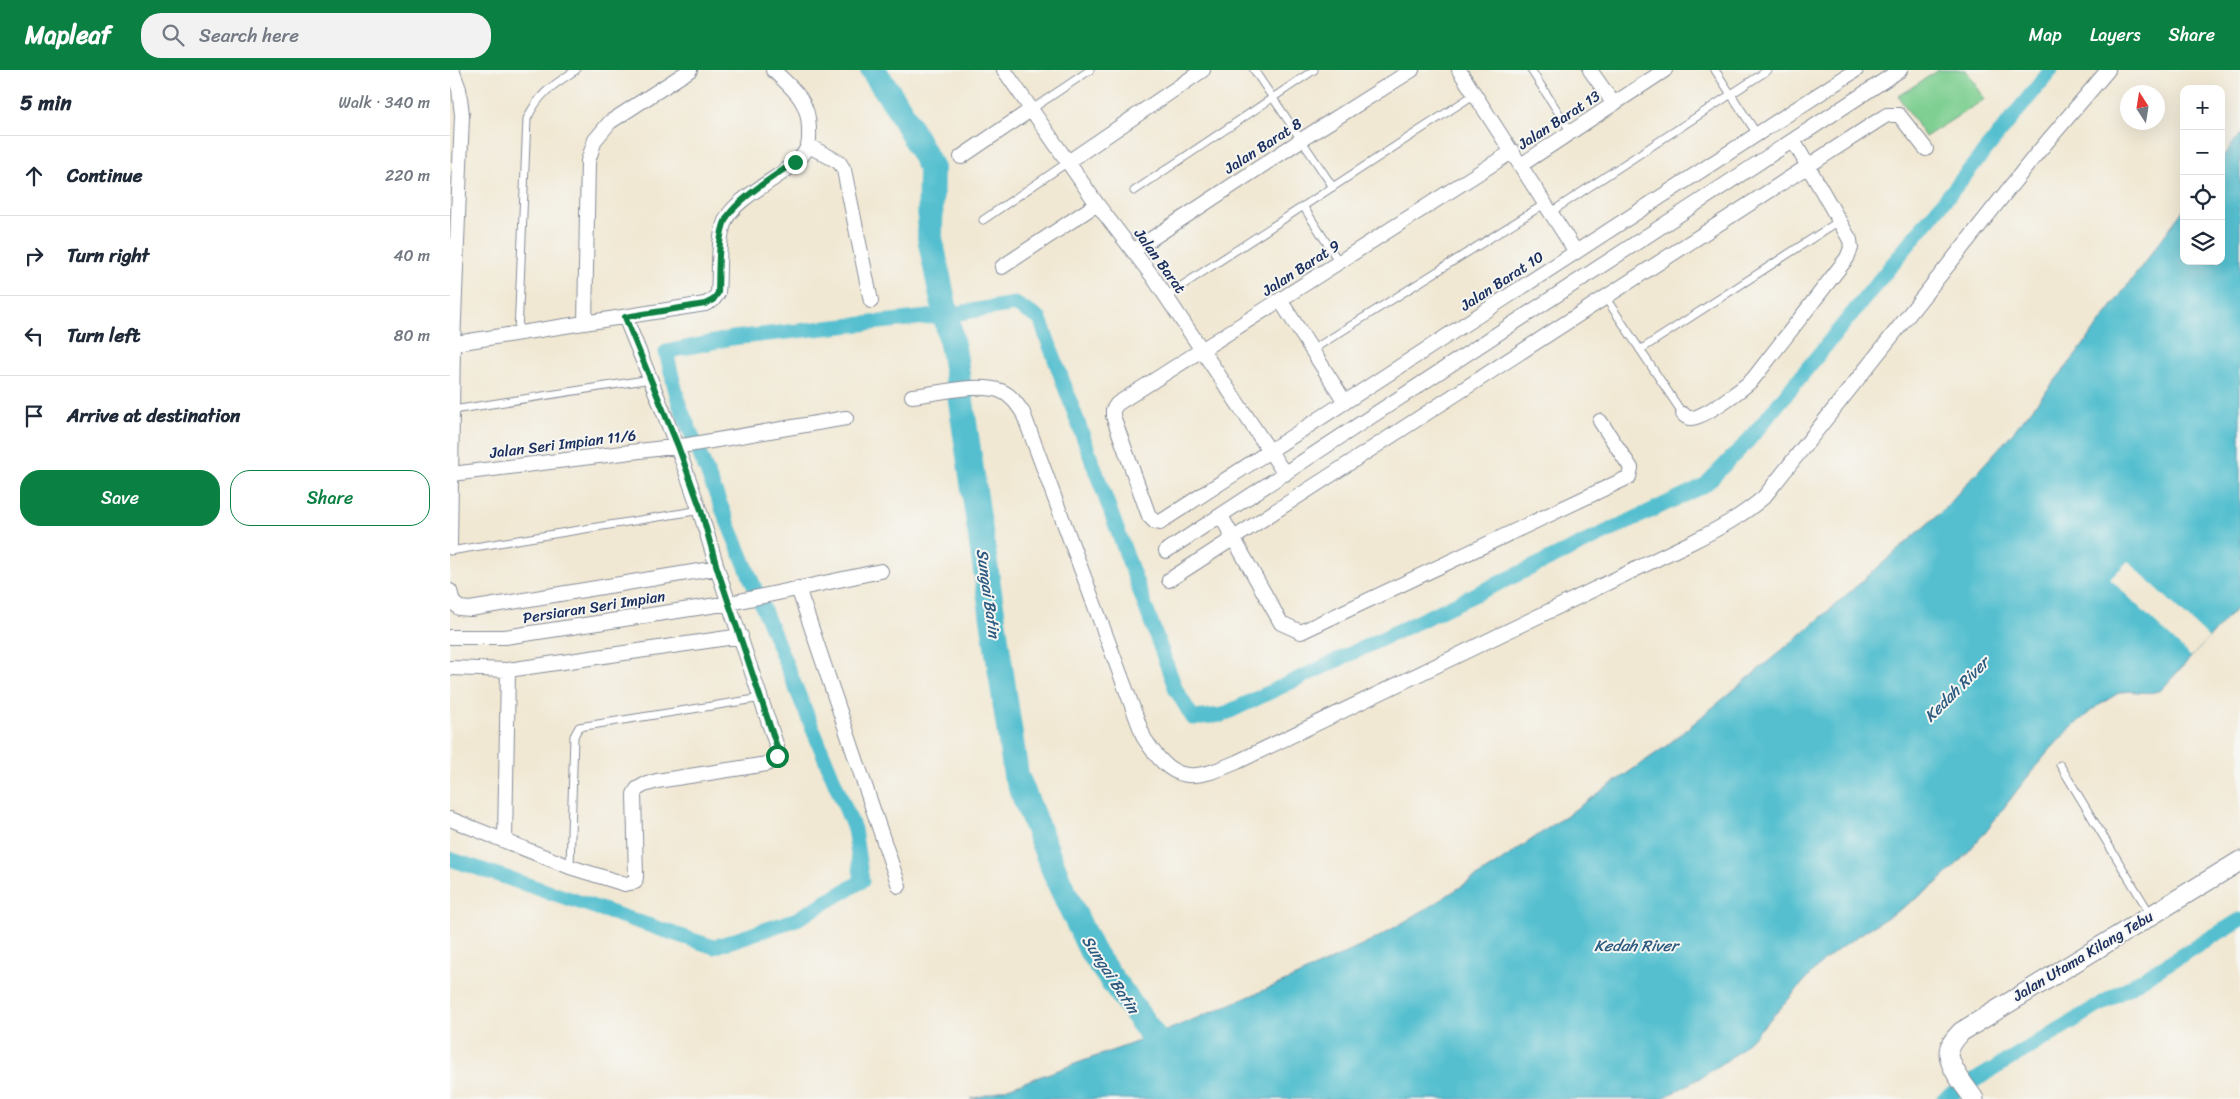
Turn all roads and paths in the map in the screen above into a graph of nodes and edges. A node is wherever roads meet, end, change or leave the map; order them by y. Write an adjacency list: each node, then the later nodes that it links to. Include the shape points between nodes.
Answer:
1 (452, 70): 54 (street, via 459,89 462,115)
2 (576, 70): 53 (lane, via 545,91 527,119)
3 (690, 70): 52 (street, via 610,122 595,140 588,161)
4 (773, 70): 29 (street, via 799,93 804,102 809,123)
5 (1004, 70): 24 (street, Jalan Barat)
6 (1090, 70): 24 (lane)
7 (1203, 70): 33 (street)
8 (1254, 70): 22 (lane)
9 (1314, 70): 22 (lane)
10 (1412, 70): 27 (street, Jalan Barat 8)
11 (1459, 70): 20 (street)
12 (1531, 70): 25 (lane)
13 (1590, 70): 23 (street)
14 (1715, 70): 21 (lane)
15 (1768, 70): 21 (lane)
16 (1856, 70): 26 (street, Jalan Barat 10)
17 (1900, 70): 28 (street)
18 (2108, 70): 59 (street, via 2034,157 1764,497 1747,512 1714,531 1237,762 1203,775 1190,776 1175,771 1161,762 1144,738 1022,413 1009,396 1001,391 969,389)
19 (1658, 72): 23 (street, Jalan Barat 13)
20 (1475, 94): 31 (street); 36 (lane)
21 (1731, 95): 26 (lane); 40 (lane)
22 (1272, 98): 27 (lane); 37 (lane)
23 (1614, 104): 25 (street, Jalan Barat 13)
24 (1032, 109): 32 (street); 33 (street, Jalan Barat)
25 (1570, 132): 34 (street, Jalan Barat 13)
26 (1757, 134): 44 (street, Jalan Barat 10)
27 (1301, 140): 36 (lane); 43 (street, Jalan Barat 8)
28 (1793, 140): 35 (street); 68 (street)
29 (809, 146): 50 (street, via 838,162 844,170); 51 (street, via 795,162 734,209 726,220 718,293 713,300)
30 (1926, 149): 35 (street, via 1904,119 1894,114 1879,120)
31 (1513, 151): 34 (street); 45 (street, Jalan Barat 9)
32 (961, 157)
33 (1068, 162): 38 (street, Jalan Barat); 41 (lane)
34 (1521, 165): 40 (street)
35 (1807, 166): 42 (street); 48 (street)
36 (1333, 187): 39 (lane)
37 (1134, 190)
38 (1097, 204): 43 (street, Jalan Barat); 46 (street)
39 (1303, 206): 45 (lane); 47 (lane)
40 (1548, 208): 44 (street); 56 (lane)
41 (984, 220)
42 (1839, 221): 57 (lane); 62 (street, via 1850,240 1847,258 1753,379 1734,395 1697,417)
43 (1133, 251): 47 (street, Jalan Barat)
44 (1576, 252): 60 (street, Jalan Barat 10)
45 (1339, 262): 49 (street, Jalan Barat 9)
46 (1002, 267)
47 (1166, 296): 55 (street, Jalan Barat)
48 (1605, 297): 57 (lane); 72 (street)
49 (1280, 300): 55 (street, Jalan Barat 9); 56 (street)
50 (871, 301)
51 (625, 317): 52 (street); 58 (street)
52 (585, 323): 53 (street)
53 (518, 334): 54 (street)
54 (452, 344): 61 (street)
55 (1202, 350): 66 (street, Jalan Barat); 71 (street, Jalan Barat 9, via 1118,404 1114,410 1113,416 1149,516 1160,523)
56 (1312, 350): 60 (street)
57 (1640, 350): 62 (lane)
58 (651, 380): 61 (lane); 65 (street)
59 (912, 396)
60 (1345, 402): 66 (street, Jalan Barat 10)
61 (453, 410): 67 (street)
62 (1683, 414)
63 (846, 418): 65 (street, Jalan Seri Impian 11/6)
64 (1600, 421): 72 (street, via 1631,468 1630,477 1301,632 1281,623)
65 (683, 445): 67 (street, Jalan Seri Impian 11/6); 69 (street)
66 (1270, 452): 68 (street, Jalan Barat); 71 (street, Jalan Barat 10)
67 (452, 474): 73 (street)
68 (1285, 474): 70 (street)
69 (701, 510): 74 (lane); 76 (street)
70 (1221, 516): 72 (street); 75 (street)
71 (1165, 519)
72 (1235, 537): 78 (street)
73 (450, 545)
74 (450, 551)
75 (1166, 552)
76 (717, 568): 80 (street, via 470,610 459,608); 81 (street)
77 (881, 571): 79 (street, Persiaran Seri Impian)
78 (1169, 580)
79 (798, 588): 81 (street, Persiaran Seri Impian); 92 (street)
80 (450, 591)
81 (736, 602): 82 (street); 83 (street, Persiaran Seri Impian, via 505,637)
82 (741, 636): 85 (street); 86 (street)
83 (450, 637)
84 (450, 668): 85 (street)
85 (508, 670): 89 (street)
86 (762, 698): 91 (lane, via 579,727 574,736); 91 (street, via 777,747 773,761 657,780 637,789 634,794 634,882 625,884)
87 (2060, 765): 93 (lane)
88 (450, 819): 89 (street)
89 (505, 840): 91 (street)
90 (2240, 861): 93 (street, Jalan Utama Kilang Tebu)
91 (570, 867)
92 (898, 886)
93 (2151, 915): 94 (street, Jalan Utama Kilang Tebu, via 1961,1032 1949,1052 1953,1067)
94 (1974, 1099)

